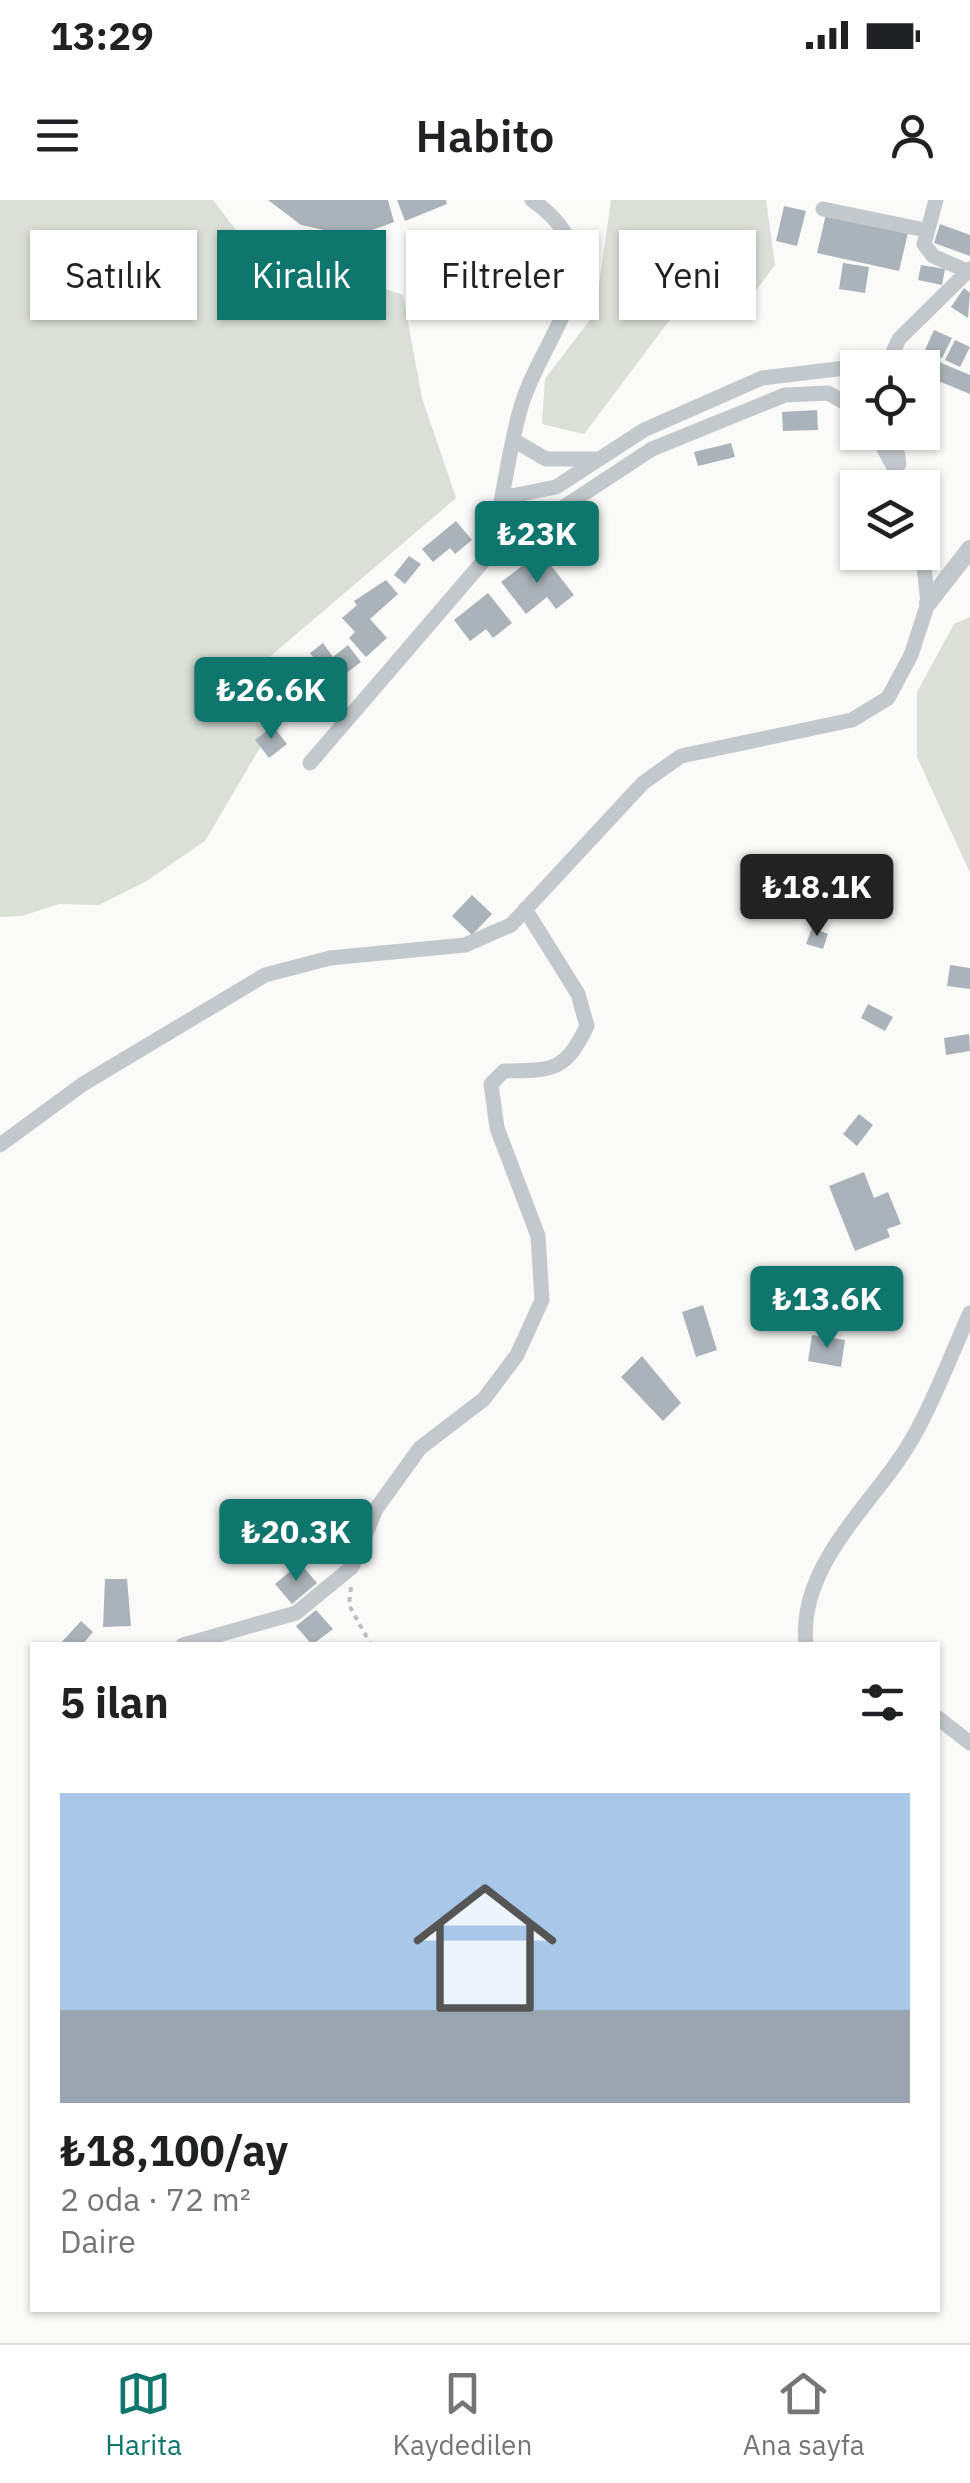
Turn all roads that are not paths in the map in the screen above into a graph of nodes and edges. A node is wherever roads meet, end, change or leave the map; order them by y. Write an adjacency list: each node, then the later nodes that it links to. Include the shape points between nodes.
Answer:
1 (532, 200): 9 (street, via 560,228 576,276 567,310 526,392)
2 (936, 200): 4 (street)
3 (823, 209): 4 (street)
4 (925, 230): 5 (street, via 926,250)
5 (969, 270): 6 (street)
6 (894, 350)
7 (840, 370): 10 (street, via 762,378 644,430)
8 (840, 398): 13 (street, via 785,395 652,449)
9 (514, 441): 10 (street, via 546,458); 11 (street)
10 (597, 459): 11 (street, via 556,487)
11 (506, 497): 13 (street)
12 (970, 550): 15 (street)
13 (486, 558): 16 (street)
14 (924, 570): 15 (street)
15 (928, 602): 17 (street, via 888,698 852,720 681,756 643,783)
16 (310, 763)
17 (525, 909): 18 (street, via 511,925 465,946 330,958 265,975 83,1084); 20 (street, via 578,994 587,1026 573,1054 552,1070 504,1071 491,1084 497,1128 538,1236 542,1300 517,1355 484,1399 420,1448 376,1509 352,1567 296,1612)
18 (0, 1145)
19 (970, 1313): 21 (street, via 915,1434 821,1570 804,1622)
20 (193, 1642)
21 (806, 1642)
22 (940, 1720): 23 (street)
23 (970, 1742)

